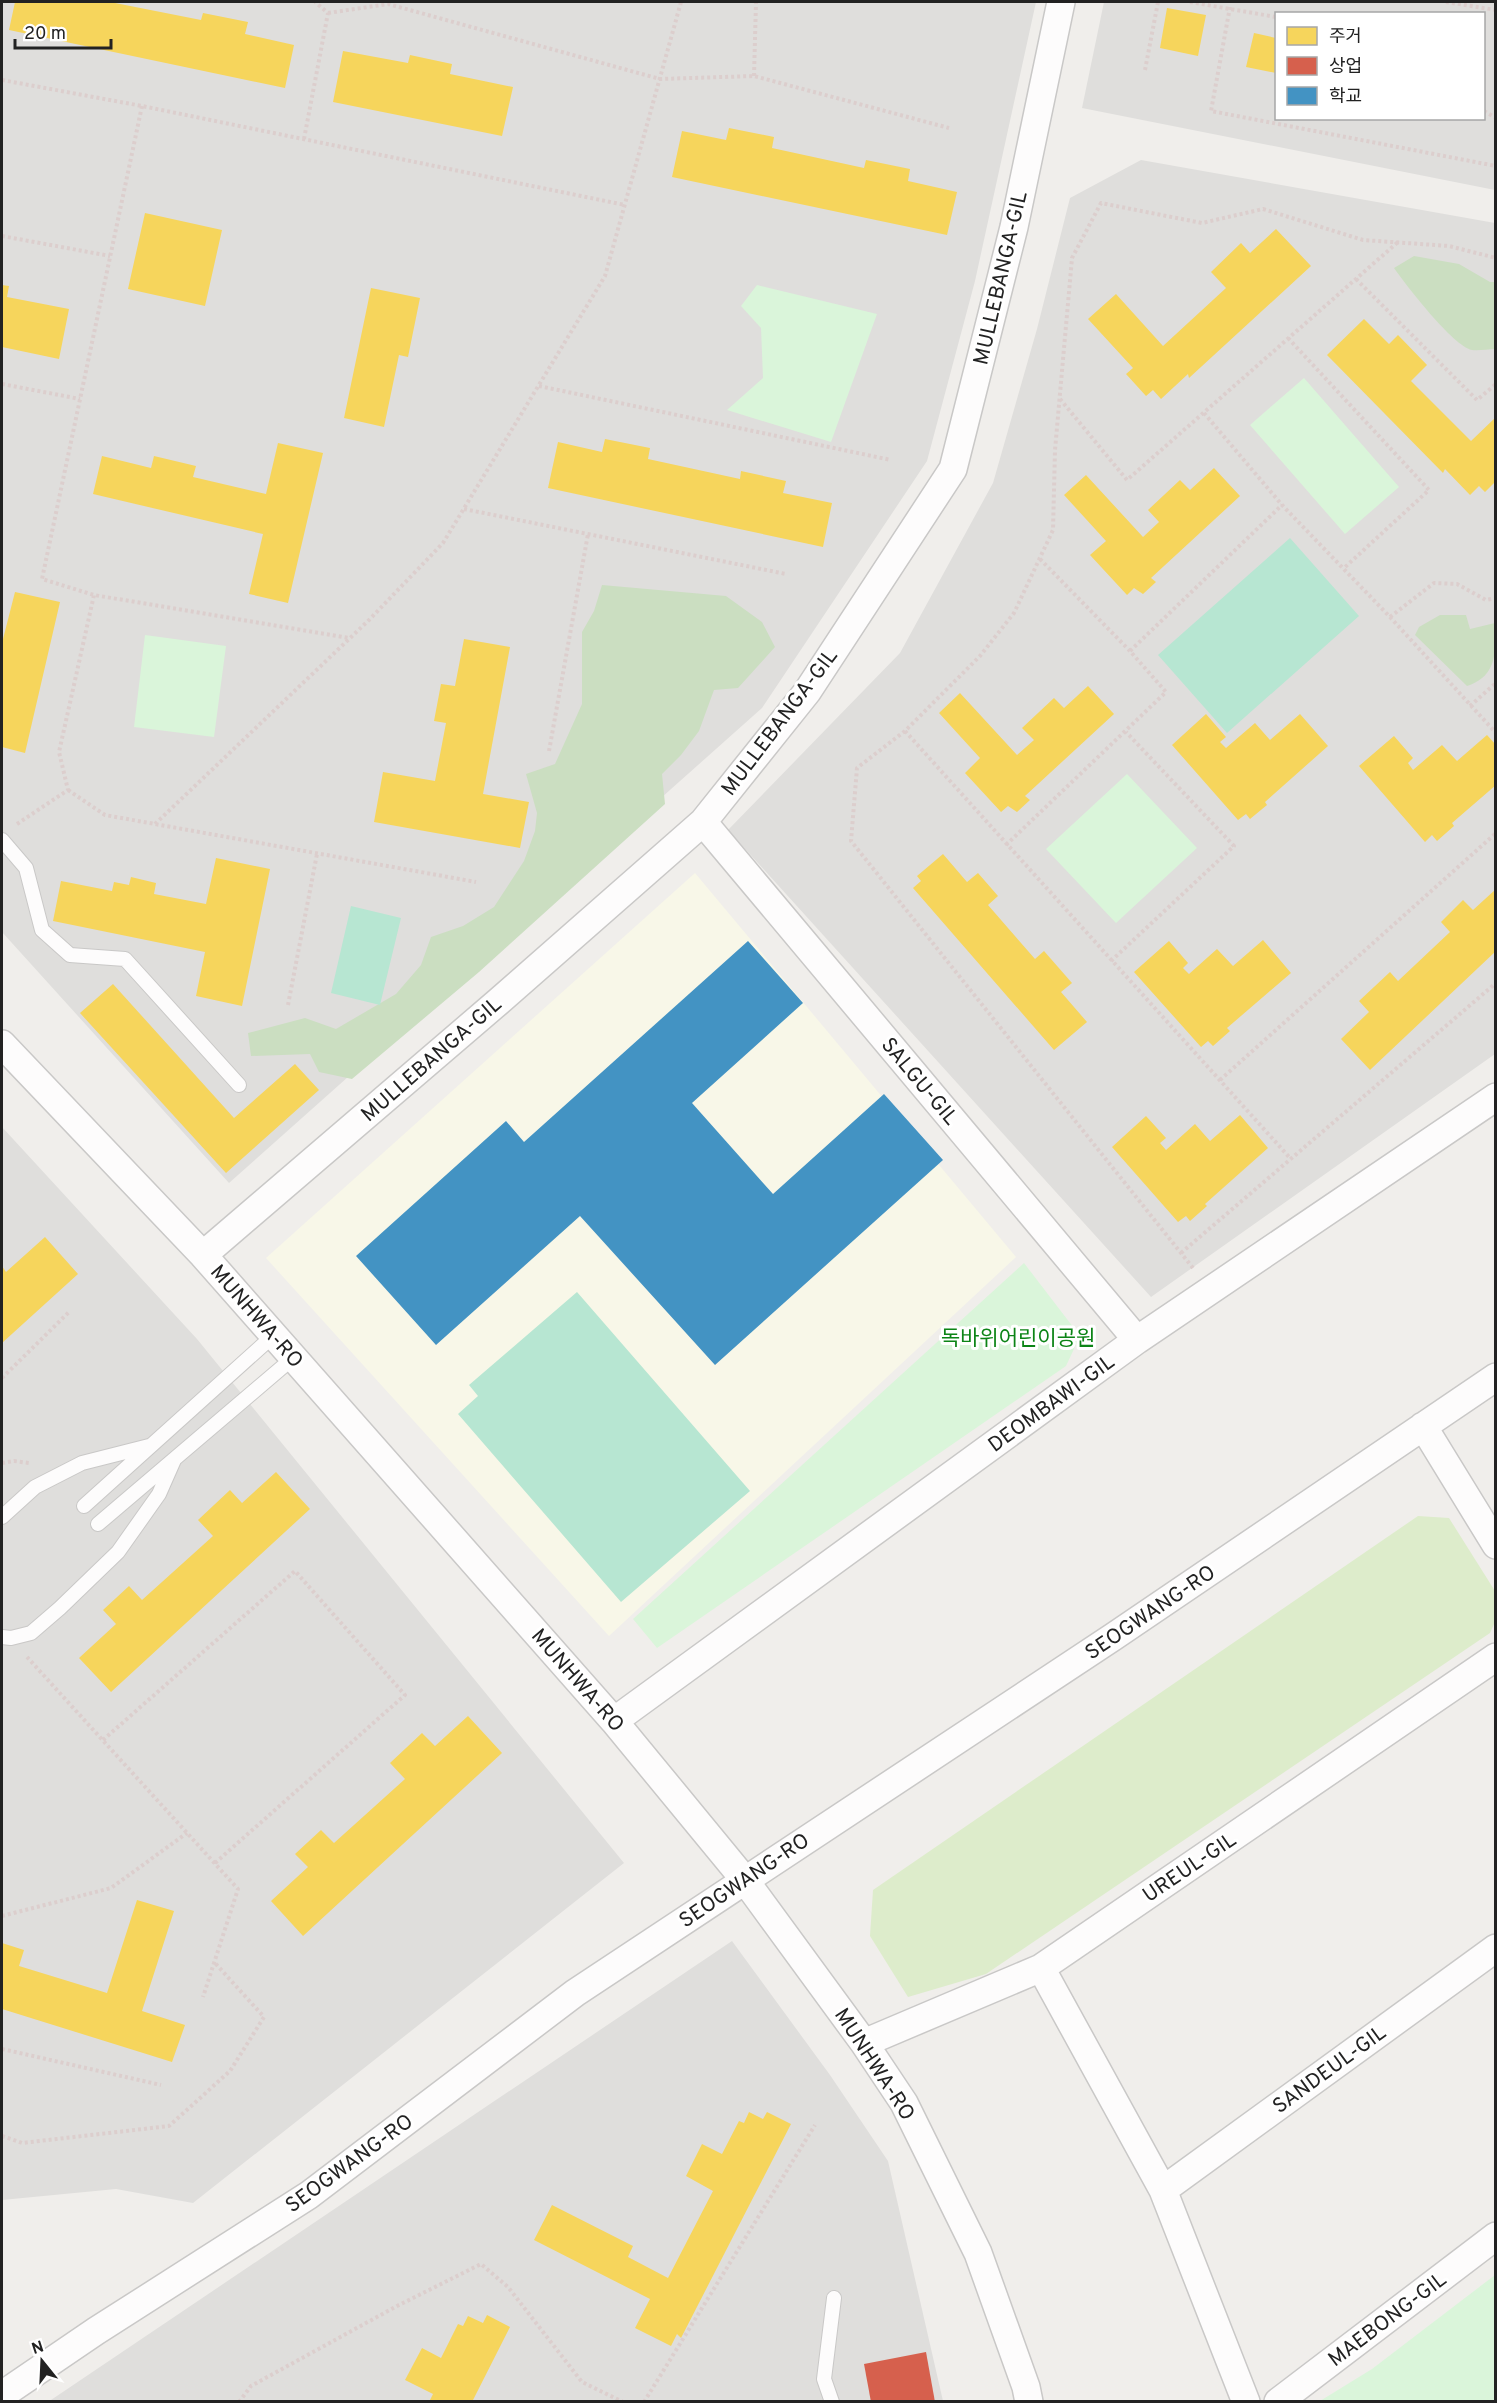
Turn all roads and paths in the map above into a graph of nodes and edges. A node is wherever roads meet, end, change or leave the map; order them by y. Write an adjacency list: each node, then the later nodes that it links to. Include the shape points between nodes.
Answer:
1 (315, 2): 11 (path)
2 (681, 2): 15 (path)
3 (756, 2): 14 (path)
4 (1060, 2): 53 (street, MULLEBANGA-GIL, via 1014,227 953,470 807,692)
5 (1158, 2): 13 (path)
6 (1190, 2): 9 (path)
7 (1446, 2): 8 (path)
8 (1468, 3): 10 (path)
9 (1230, 8): 12 (path); 20 (path, via 1211,111)
10 (1496, 10)
11 (328, 14): 15 (path, via 387,4); 19 (path)
12 (1275, 17)
13 (1145, 69)
14 (754, 76): 15 (path); 18 (path)
15 (660, 79): 21 (path)
16 (2, 80): 17 (path)
17 (142, 106): 19 (path); 24 (path)
18 (949, 128)
19 (304, 139): 21 (path)
20 (1496, 166)
21 (625, 205): 30 (path, via 605,276)
22 (2, 236): 24 (path)
23 (1398, 242): 25 (path, via 1449,246); 26 (path); 31 (path, via 1363,240 1263,209 1202,223 1101,204 1072,258)
24 (110, 256): 32 (path)
25 (1496, 258)
26 (1356, 279): 27 (path); 29 (path, via 1477,400)
27 (1288, 338): 33 (path); 39 (path, via 1430,489)
28 (2, 384): 32 (path)
29 (1496, 384)
30 (538, 386): 34 (path); 36 (path)
31 (1059, 398): 33 (path, via 1127,480); 38 (path, via 1053,530)
32 (80, 399): 41 (path, via 42,579)
33 (1204, 413): 35 (path)
34 (891, 460)
35 (1282, 505): 39 (path); 45 (path)
36 (464, 509): 37 (path); 44 (path, via 443,543)
37 (588, 534): 40 (path); 51 (path)
38 (1040, 559): 45 (path); 48 (path, via 1014,613 980,656)
39 (1343, 569): 43 (path)
40 (786, 574)
41 (94, 595): 44 (path); 52 (path, via 59,752)
42 (1496, 598): 43 (path, via 1486,600 1457,584 1434,583)
43 (1390, 617): 47 (path)
44 (350, 638): 54 (path)
45 (1130, 651): 49 (path, via 1167,692)
46 (1496, 683): 47 (path)
47 (1470, 706): 50 (path)
48 (905, 731): 58 (path); 69 (path, via 857,768 851,841)
49 (1126, 732): 58 (path); 61 (path, via 1233,846)
50 (1496, 733)
51 (549, 751)
52 (68, 790): 54 (path, via 105,816); 55 (path)
53 (703, 822): 70 (street, MULLEBANGA-GIL); 74 (street, SALGU-GIL)
54 (155, 824): 59 (path)
55 (11, 828)
56 (1496, 832): 65 (path)
57 (2, 840): 66 (lane, via 26,868 42,930 69,955 125,959)
58 (1006, 845): 61 (path)
59 (317, 854): 60 (path); 63 (path)
60 (476, 882)
61 (1111, 961): 65 (path)
62 (1496, 982): 68 (path)
63 (288, 1005)
64 (2, 1044): 70 (street, MUNHWA-RO)
65 (1220, 1080): 68 (path)
66 (239, 1085)
67 (1496, 1097): 71 (street, DEOMBAWI-GIL)
68 (1290, 1158): 69 (path)
69 (1181, 1252): 71 (path)
70 (202, 1255): 73 (street, MUNHWA-RO)
71 (1211, 1290): 74 (street, DEOMBAWI-GIL)
72 (70, 1311): 77 (path)
73 (274, 1335): 75 (street, MUNHWA-RO); 79 (lane)
74 (1137, 1340): 87 (street, DEOMBAWI-GIL)
75 (293, 1358): 80 (lane); 87 (street, MUNHWA-RO)
76 (1496, 1377): 78 (street, SEOGWANG-RO)
77 (2, 1378)
78 (1423, 1426): 84 (street); 91 (street, SEOGWANG-RO, via 1113,1637)
79 (151, 1446): 81 (lane); 82 (lane, via 82,1463 35,1487)
80 (174, 1460): 83 (lane); 85 (lane, via 159,1494 118,1552 31,1633)
81 (84, 1506)
82 (2, 1517)
83 (98, 1524)
84 (1496, 1545)
85 (6, 1637): 88 (path)
86 (1496, 1657): 95 (street, UREUL-GIL)
87 (614, 1721): 91 (street, MUNHWA-RO)
88 (103, 1740): 89 (path); 90 (path, via 295,1571 405,1695)
89 (188, 1833): 90 (path); 92 (path, via 111,1888)
90 (215, 1863): 94 (path, via 238,1889)
91 (744, 1879): 97 (street, MUNHWA-RO); 105 (street, SEOGWANG-RO, via 575,1993 309,2195)
92 (2, 1916)
93 (1496, 1948): 102 (street, SANDEUL-GIL)
94 (214, 1963): 96 (path); 101 (path, via 264,2017 230,2071 169,2126 22,2143)
95 (1041, 1968): 97 (street, UREUL-GIL); 102 (street)
96 (203, 1997)
97 (864, 2043): 110 (street, MUNHWA-RO, via 904,2103 978,2253)
98 (2, 2049): 99 (path)
99 (161, 2085)
100 (815, 2125): 108 (path)
101 (2, 2136)
102 (1163, 2190): 111 (street)
103 (1496, 2236): 112 (street, MAEBONG-GIL)
104 (834, 2298): 109 (lane, via 824,2379)
105 (2, 2395)
106 (239, 2402): 107 (path, via 251,2386 481,2264 508,2288 582,2382)
107 (623, 2402)
108 (644, 2402)
109 (832, 2402)
110 (1029, 2402)
111 (1246, 2402)
112 (1278, 2402)

